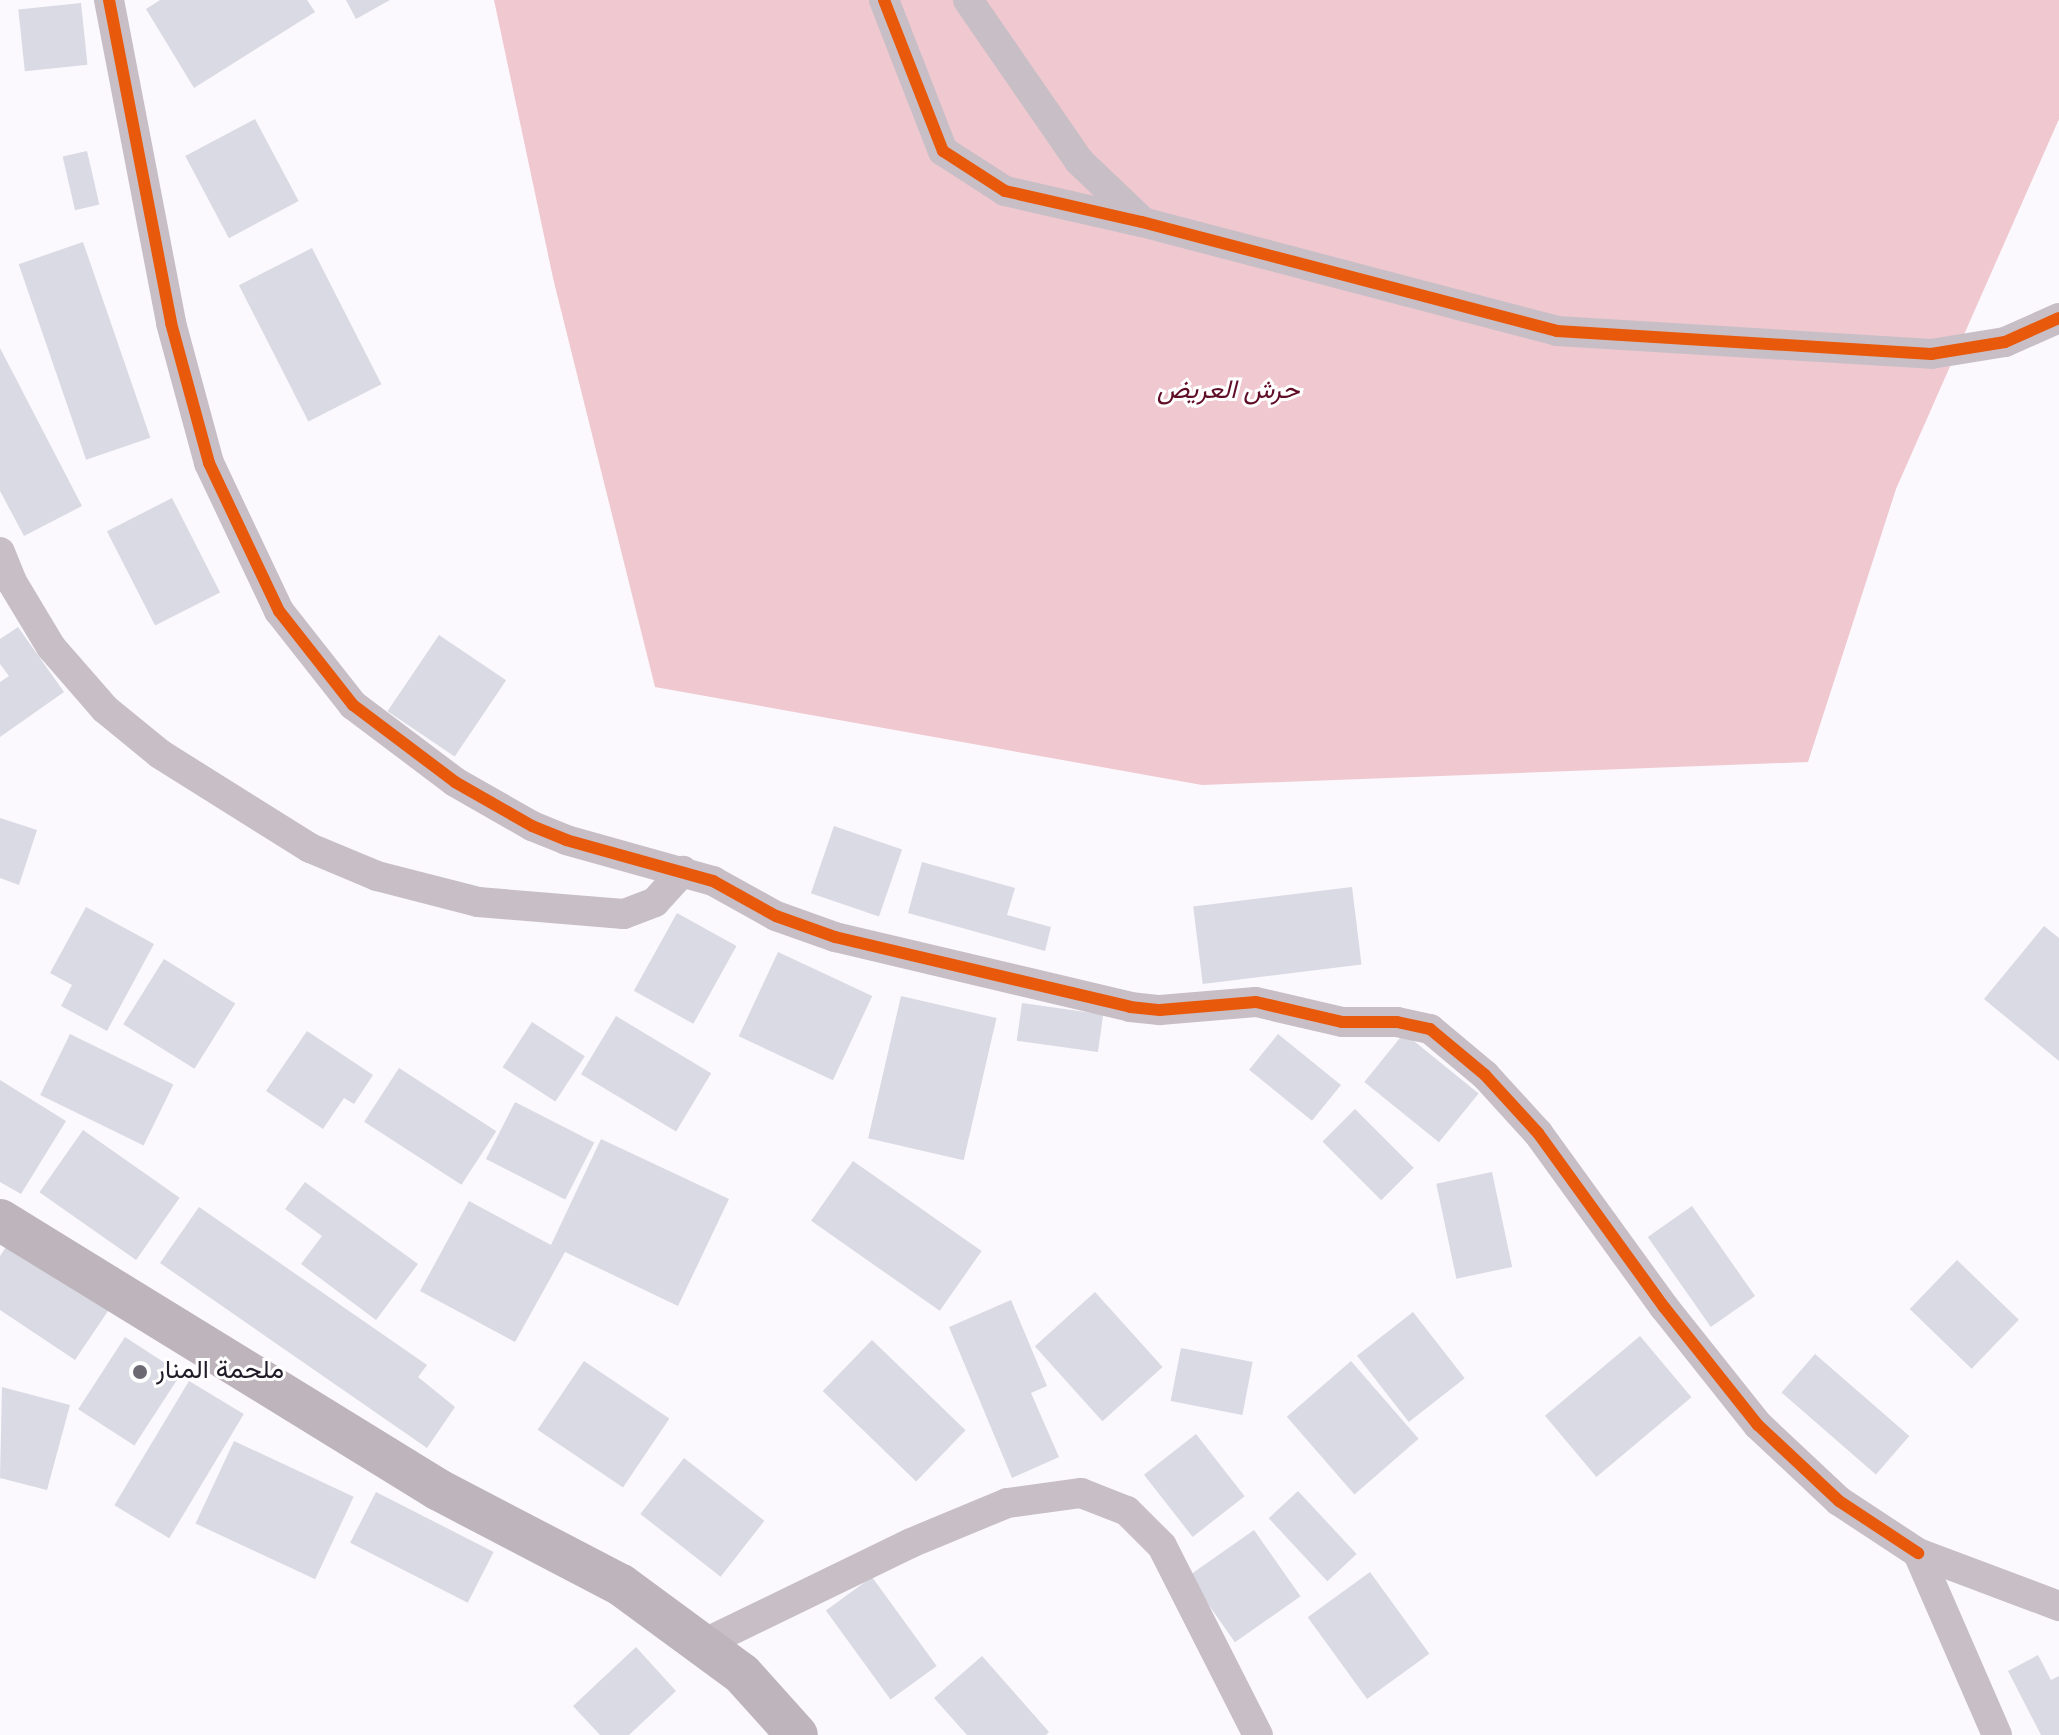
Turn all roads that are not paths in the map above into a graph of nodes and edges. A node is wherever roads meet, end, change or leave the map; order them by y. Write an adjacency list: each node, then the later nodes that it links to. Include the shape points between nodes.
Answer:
1 (109, 0): 7 (street, via 168,308 194,413 231,519 279,611 353,705 455,782 566,840)
2 (884, 0): 4 (street, via 932,132 959,166 1005,191)
3 (968, 0): 4 (street, via 1079,161)
4 (1142, 222): 5 (street, via 1486,314 1586,334 1931,354 2005,342)
5 (2059, 318)
6 (0, 552): 7 (street, via 51,647 105,709 160,754 310,848 377,876 478,902 624,914 655,902)
7 (683, 871): 9 (street, via 713,881 776,916 835,937 1130,1007 1160,1010 1256,1002 1342,1022 1397,1022 1430,1029 1485,1075 1538,1133 1664,1307 1758,1425 1839,1501)
8 (0, 1220): 11 (street, via 439,1490 621,1585)
9 (1918, 1553): 10 (street); 14 (street)
10 (2059, 1606)
11 (705, 1643): 12 (street, via 742,1674); 13 (street, via 997,1507 1037,1496 1081,1493 1127,1511 1162,1546)
12 (797, 1735)
13 (1258, 1735)
14 (1997, 1735)

